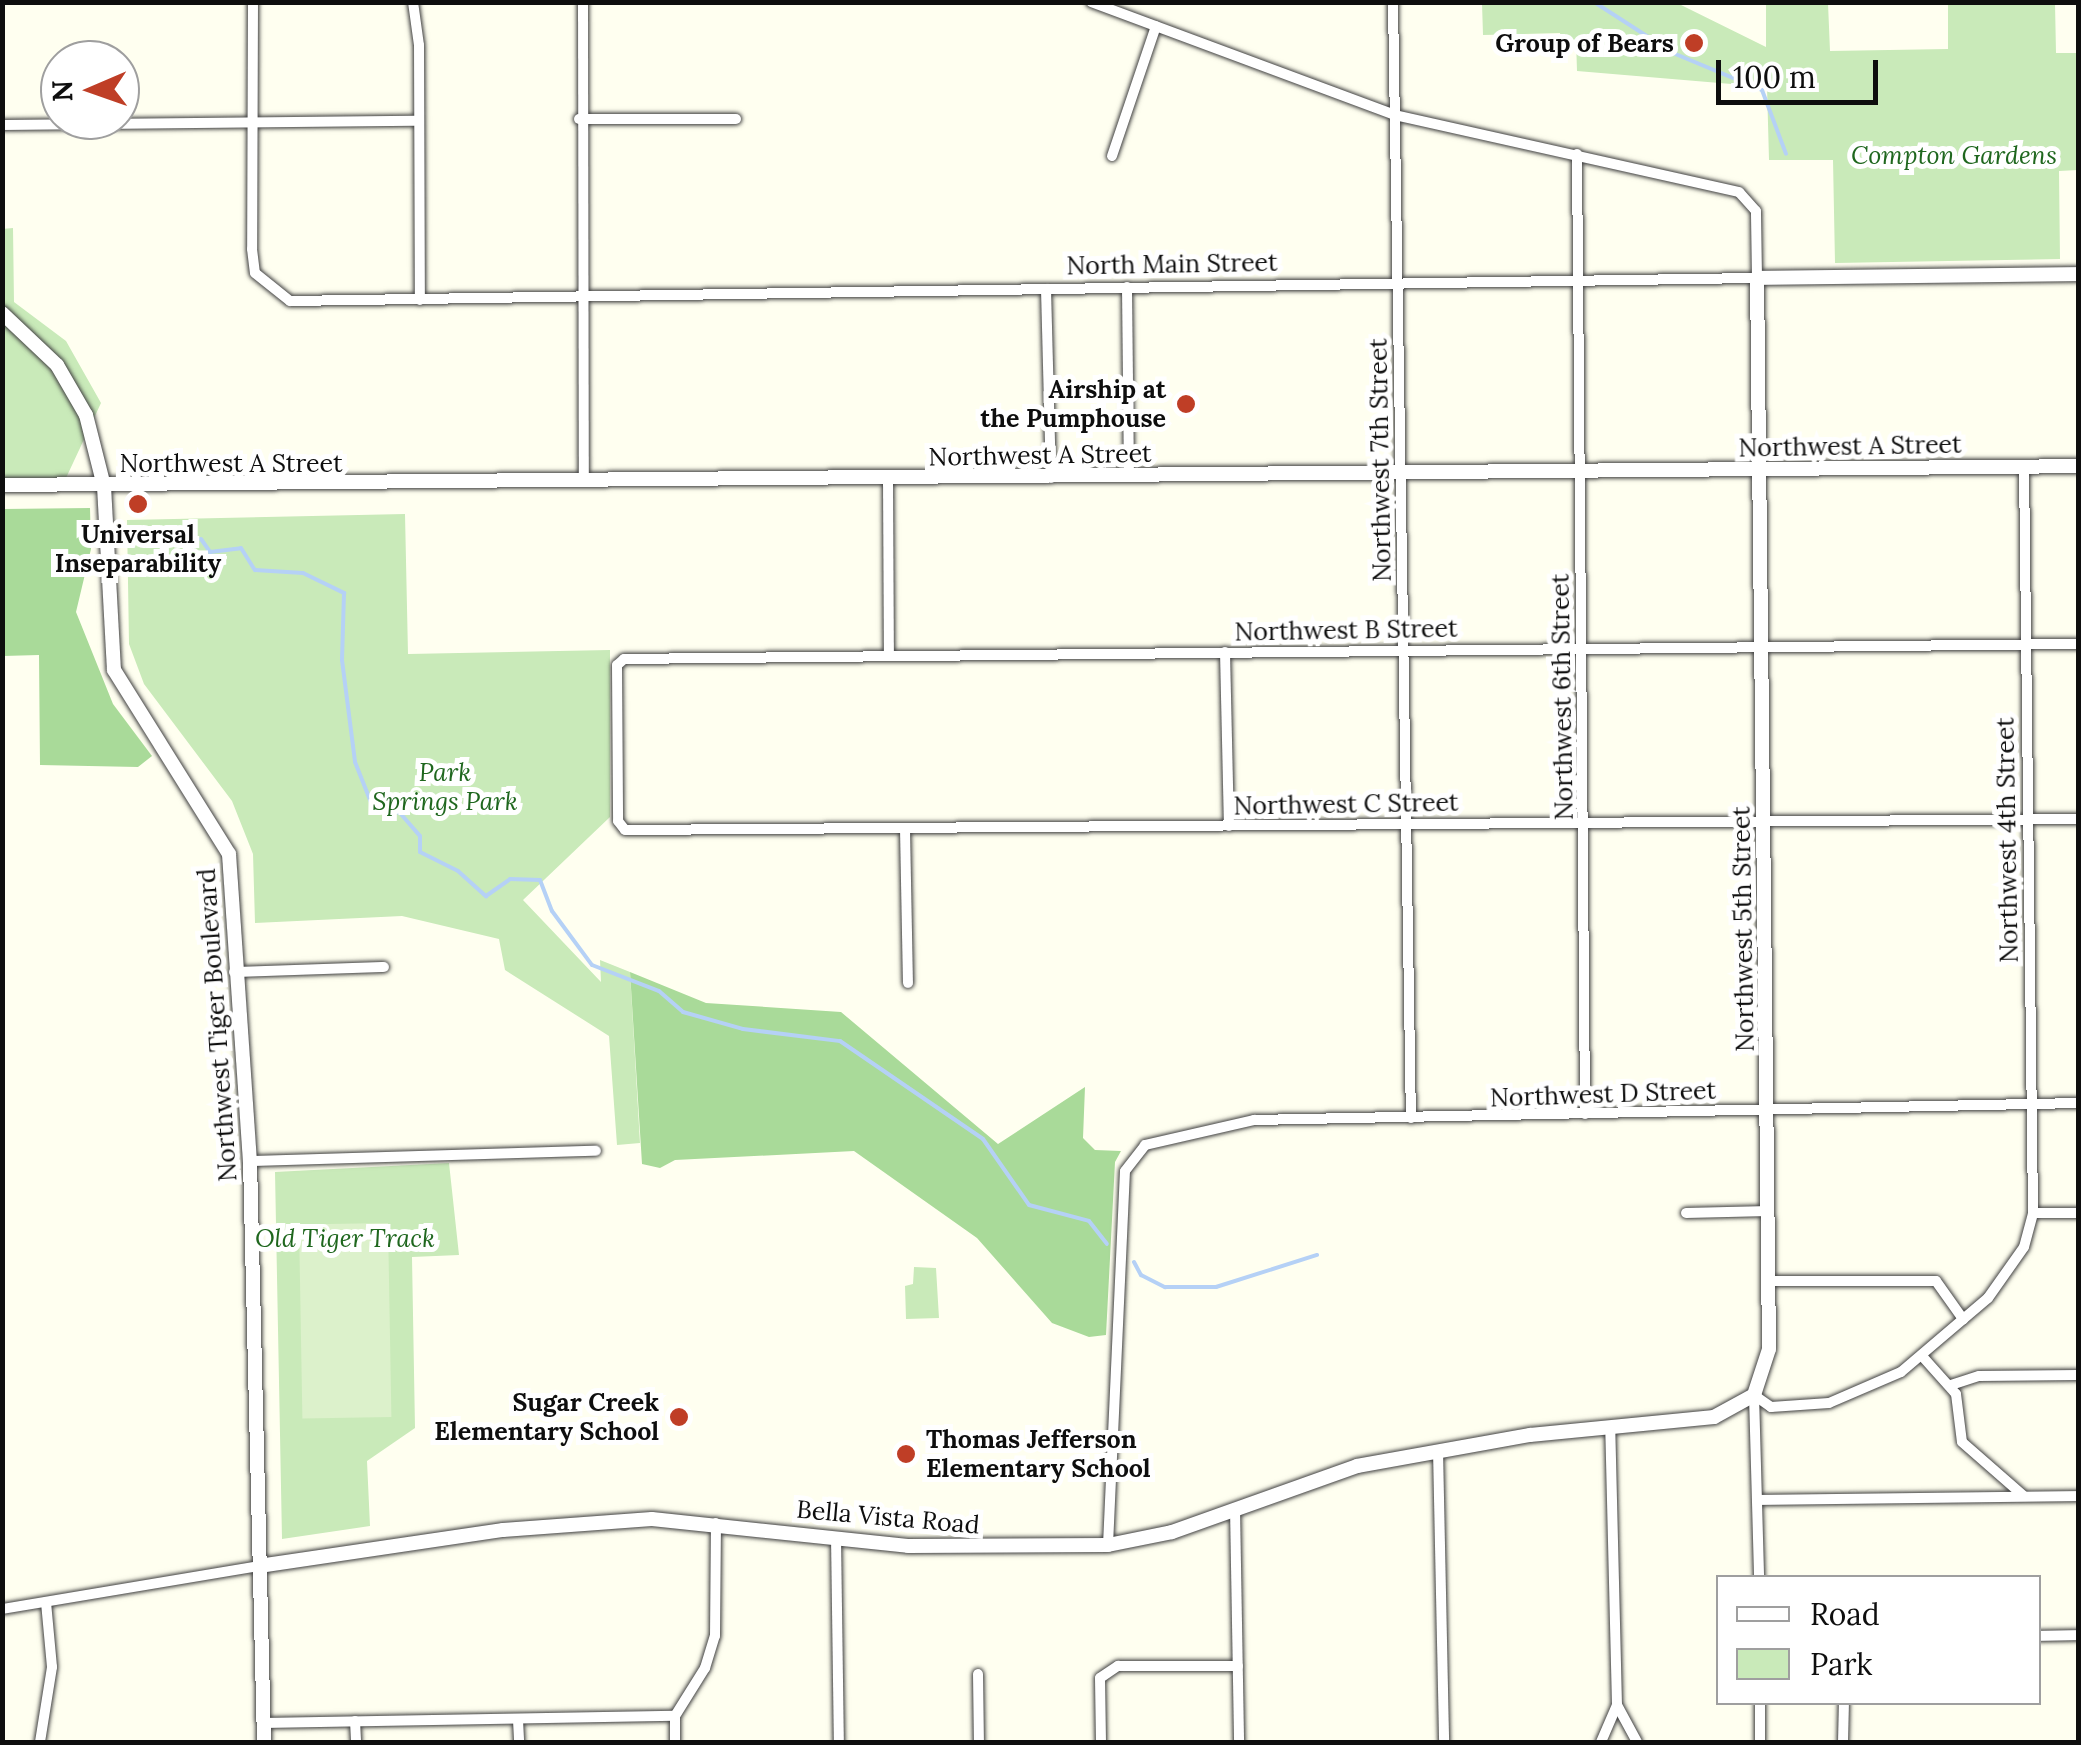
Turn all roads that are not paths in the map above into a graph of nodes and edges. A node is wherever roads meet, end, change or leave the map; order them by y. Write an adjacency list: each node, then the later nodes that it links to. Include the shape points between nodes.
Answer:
1 (253, 2): 10 (street)
2 (413, 2): 11 (street, via 419,44)
3 (582, 2): 9 (street)
4 (1091, 2): 6 (street)
5 (1393, 2): 7 (street, Northwest 7th Street)
6 (1156, 26): 7 (street); 14 (street)
7 (1395, 115): 13 (street); 18 (street, Northwest 7th Street)
8 (736, 118): 9 (street)
9 (580, 120): 21 (street)
10 (251, 121): 11 (street); 12 (street); 22 (street, North Main Street, via 252,249 255,273 269,290 290,301)
11 (415, 122): 22 (street)
12 (2, 125)
13 (1577, 154): 16 (street, via 1739,192 1756,211); 17 (street, Northwest 6th Street)
14 (1112, 156)
15 (2078, 274): 16 (street, North Main Street)
16 (1758, 278): 17 (street, North Main Street); 26 (street, Northwest 5th Street)
17 (1578, 280): 18 (street, North Main Street); 27 (street, Northwest 6th Street)
18 (1398, 281): 19 (street, North Main Street); 28 (street, Northwest 7th Street)
19 (1127, 288): 20 (street, North Main Street); 29 (street)
20 (1046, 290): 21 (street, North Main Street); 30 (street)
21 (580, 299): 22 (street, North Main Street); 32 (street)
22 (420, 300)
23 (2, 313): 34 (street, Northwest Tiger Boulevard, via 56,365 86,416)
24 (2024, 466): 25 (street, Northwest A Street); 26 (street, Northwest A Street); 35 (street, Northwest 4th Street)
25 (2078, 466)
26 (1761, 470): 27 (street, Northwest A Street); 37 (street, Northwest 5th Street)
27 (1580, 472): 28 (street, Northwest A Street); 38 (street, Northwest 6th Street)
28 (1400, 473): 29 (street, Northwest A Street); 39 (street, Northwest 7th Street)
29 (1129, 477): 30 (street, Northwest A Street)
30 (1052, 478): 31 (street, Northwest A Street)
31 (888, 480): 32 (street, Northwest A Street); 41 (street)
32 (584, 481): 34 (street, Northwest A Street)
33 (2, 485): 34 (street, Northwest A Street)
34 (104, 486): 51 (street, Northwest Tiger Boulevard, via 114,670 229,854)
35 (2025, 644): 36 (street, Northwest B Street); 37 (street, Northwest B Street); 43 (street, Northwest 4th Street)
36 (2078, 644)
37 (1763, 646): 38 (street, Northwest B Street); 46 (street, Northwest 5th Street)
38 (1581, 648): 39 (street, Northwest B Street); 45 (street, Northwest 6th Street)
39 (1404, 649): 40 (street, Northwest B Street); 47 (street, Northwest 7th Street)
40 (1226, 652): 41 (street, Northwest B Street); 48 (street)
41 (889, 656): 44 (street, Northwest B Street, via 624,659 617,666)
42 (2078, 818): 43 (street, Northwest C Street)
43 (2028, 819): 46 (street, Northwest C Street); 54 (street, Northwest 4th Street)
44 (618, 821): 49 (street, Northwest C Street, via 625,830)
45 (1583, 821): 46 (street, Northwest C Street); 47 (street, Northwest C Street); 56 (street, Northwest 6th Street)
46 (1764, 821): 55 (street, Northwest 5th Street)
47 (1406, 824): 48 (street, Northwest C Street); 57 (street, Northwest 7th Street)
48 (1229, 826): 49 (street, Northwest C Street)
49 (906, 830): 52 (street)
50 (384, 967): 51 (street)
51 (233, 972): 59 (street, Northwest Tiger Boulevard)
52 (908, 983)
53 (2078, 1103): 54 (street, Northwest D Street)
54 (2030, 1104): 55 (street, Northwest D Street); 63 (street, Northwest 4th Street)
55 (1767, 1110): 56 (street, Northwest D Street); 60 (street, Northwest 5th Street)
56 (1585, 1114): 57 (street, Northwest D Street)
57 (1411, 1118): 78 (street, Northwest D Street, via 1254,1120 1134,1153 1125,1171)
58 (596, 1151): 59 (street)
59 (250, 1160): 79 (street, Northwest Tiger Boulevard)
60 (1768, 1211): 61 (street); 64 (street, Northwest 5th Street)
61 (1686, 1213)
62 (2078, 1213): 63 (street)
63 (2033, 1214): 65 (street, via 2024,1247 2004,1280)
64 (1769, 1280): 65 (street, via 1936,1281); 69 (street, Northwest 5th Street, via 1769,1349)
65 (1962, 1319): 66 (street)
66 (1922, 1356): 68 (street); 69 (street, via 1870,1388 1829,1403 1772,1407)
67 (2078, 1375): 68 (street, via 1979,1376)
68 (1951, 1386): 72 (street, via 1962,1442)
69 (1754, 1395): 70 (street, Bella Vista Road, via 1714,1417); 74 (street, Northwest 5th Street)
70 (1610, 1426): 71 (street, Bella Vista Road); 87 (street)
71 (1438, 1450): 75 (street, Bella Vista Road, via 1357,1466); 103 (street)
72 (2024, 1496): 73 (street); 74 (street)
73 (2078, 1496)
74 (1758, 1500): 80 (street, Northwest 5th Street)
75 (1236, 1508): 78 (street, Bella Vista Road, via 1172,1532); 85 (street)
76 (716, 1522): 77 (street, Bella Vista Road); 79 (street, Bella Vista Road, via 606,1520); 90 (street, via 715,1636 705,1668)
77 (836, 1538): 78 (street, Bella Vista Road, via 908,1546); 99 (street)
78 (1108, 1545)
79 (260, 1566): 81 (street, Bella Vista Road); 93 (street, Northwest Tiger Boulevard)
80 (1759, 1575)
81 (46, 1602): 82 (street, Bella Vista Road); 94 (street, via 52,1667)
82 (2, 1609)
83 (2078, 1635): 84 (street)
84 (2041, 1636)
85 (1238, 1666): 101 (street, via 1118,1666 1100,1678); 102 (street)
86 (978, 1674): 100 (street)
87 (1617, 1705): 104 (street); 105 (street)
88 (1760, 1705): 106 (street)
89 (1844, 1705): 107 (street)
90 (675, 1716): 91 (street); 98 (street)
91 (518, 1720): 92 (street); 97 (street)
92 (356, 1722): 93 (street); 96 (street)
93 (263, 1723): 95 (street, Northwest Tiger Boulevard)
94 (40, 1742)
95 (264, 1742)
96 (356, 1742)
97 (519, 1742)
98 (675, 1742)
99 (839, 1742)
100 (979, 1742)
101 (1101, 1742)
102 (1238, 1742)
103 (1444, 1742)
104 (1601, 1742)
105 (1637, 1742)
106 (1760, 1742)
107 (1844, 1742)

